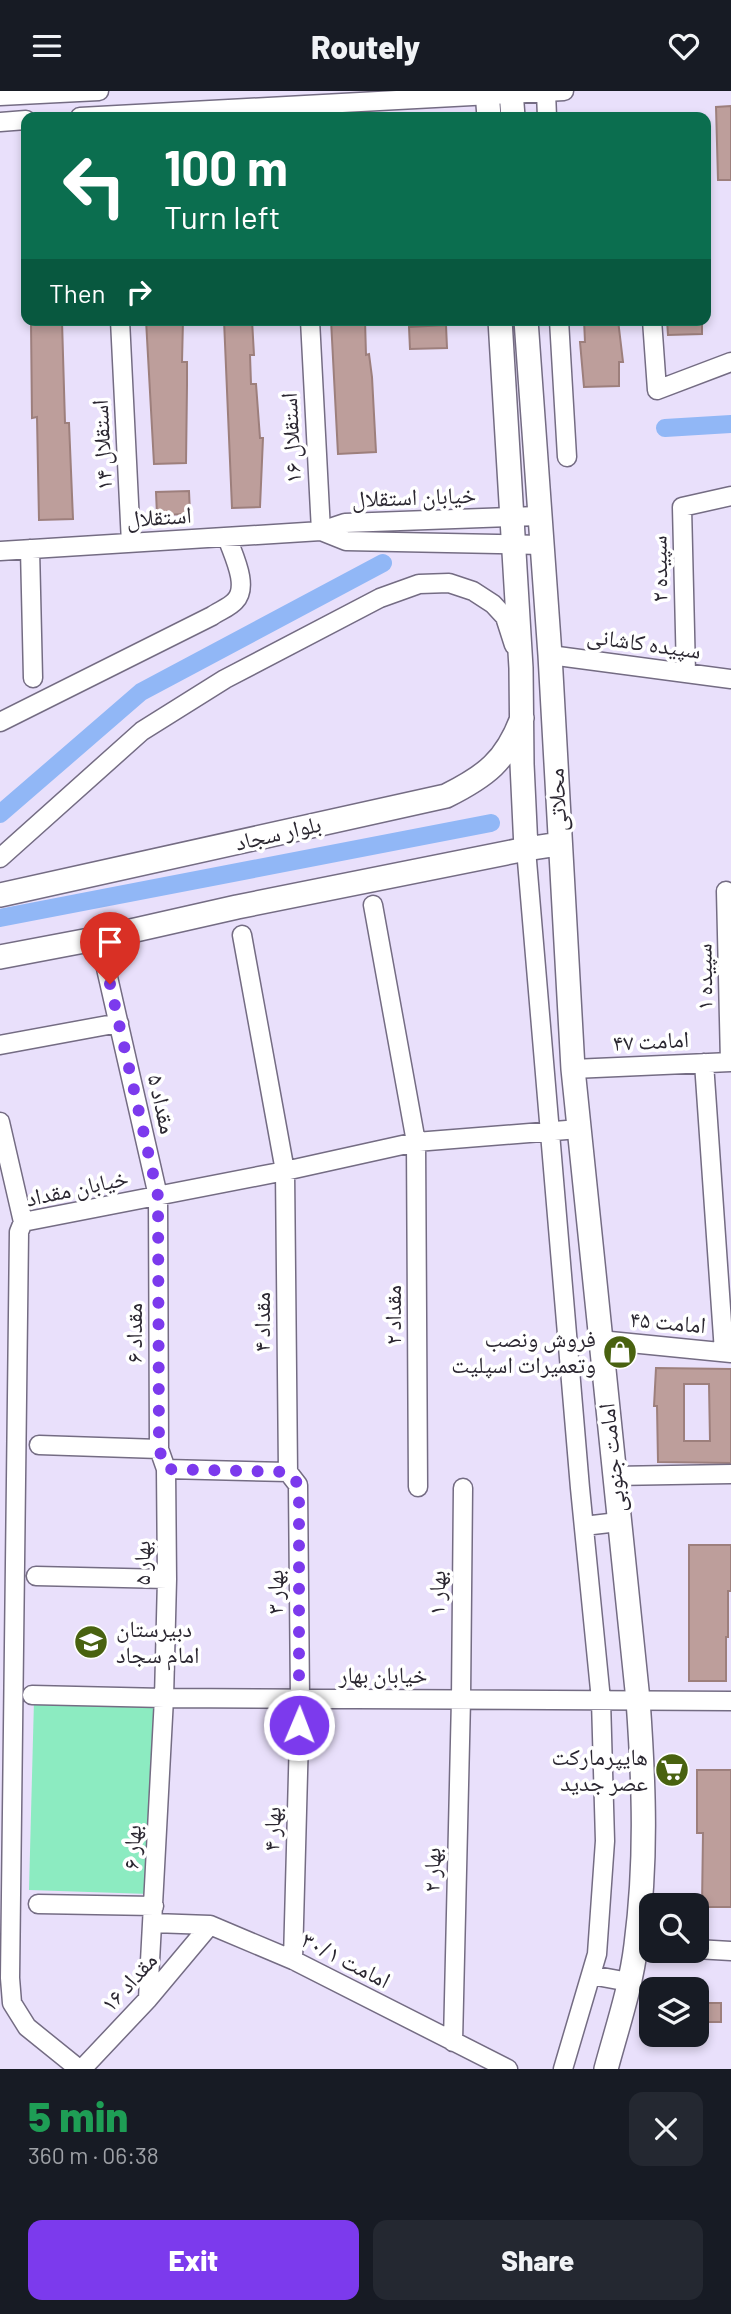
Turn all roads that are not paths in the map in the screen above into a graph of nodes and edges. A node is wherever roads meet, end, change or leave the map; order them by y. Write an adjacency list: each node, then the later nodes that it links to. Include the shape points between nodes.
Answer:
1 (99, 91): 6 (street)
2 (109, 91): 8 (street)
3 (564, 91): 5 (street)
4 (511, 92): 5 (street); 7 (street); 10 (main road)
5 (546, 92): 11 (street)
6 (10, 94)
7 (488, 101): 9 (street)
8 (109, 112)
9 (210, 112)
10 (513, 112)
11 (547, 112)
12 (21, 120): 13 (street)
13 (0, 122)
14 (120, 326): 27 (street, استقلال ۱۴)
15 (310, 326): 25 (street, استقلال ۱۶)
16 (500, 326): 24 (main road, محلاتی)
17 (526, 326): 23 (main road, محلاتی)
18 (559, 326): 21 (street)
19 (652, 326): 20 (street, via 657,390)
20 (731, 362)
21 (567, 457)
22 (731, 496): 34 (street, سپیده ۲, via 682,507)
23 (539, 516): 24 (street, خیابان استقلال); 28 (main road, محلاتی)
24 (511, 517): 25 (street, خیابان استقلال, via 345,523); 29 (main road, محلاتی)
25 (321, 531): 26 (street, استقلال); 29 (street, via 346,541)
26 (227, 537): 27 (street, استقلال); 38 (street, via 239,575 241,591 236,601)
27 (131, 543): 30 (street, استقلال)
28 (541, 545): 29 (street); 32 (main road, محلاتی)
29 (514, 546): 33 (main road, محلاتی)
30 (30, 549): 31 (street, استقلال); 35 (street)
31 (0, 551)
32 (550, 655): 34 (street, سپیده کاشانی); 39 (main road, محلاتی)
33 (521, 668): 37 (main road, محلاتی); 41 (street, via 505,617 473,591 449,583 419,584 390,594 225,679 142,731)
34 (686, 673): 36 (street, سپیده کاشانی)
35 (33, 678)
36 (731, 679)
37 (522, 718): 40 (main road, محلاتی); 43 (main road, بلوار سجاد, via 510,746 489,772 446,796)
38 (0, 722)
39 (559, 844): 40 (main road, محلاتی); 52 (main road, امامت جنوبی)
40 (526, 849): 46 (main road); 55 (street)
41 (0, 857)
42 (726, 891): 50 (street, سپیده ۱)
43 (0, 895)
44 (373, 905): 56 (street, مقداد ۲)
45 (242, 935): 57 (street, مقداد ۴)
46 (0, 957)
47 (105, 964): 48 (street, مقداد ۵)
48 (119, 1023): 49 (street); 58 (street, مقداد ۵)
49 (0, 1045)
50 (730, 1062): 51 (street, امامت ۴۷)
51 (704, 1063): 52 (street, امامت ۴۷); 61 (street)
52 (573, 1069): 54 (main road, امامت جنوبی)
53 (0, 1122): 59 (street)
54 (579, 1129): 55 (street, خیابان مقداد); 60 (main road, امامت جنوبی)
55 (549, 1133): 56 (street, خیابان مقداد); 72 (street)
56 (415, 1142): 57 (street, خیابان مقداد); 69 (street, مقداد ۲)
57 (285, 1171): 58 (street, خیابان مقداد); 68 (street, مقداد ۴)
58 (158, 1196): 59 (street, خیابان مقداد); 64 (street, مقداد ۶)
59 (23, 1222): 62 (street, خیابان مقداد)
60 (600, 1340): 61 (street, امامت ۴۵); 67 (main road, امامت جنوبی)
61 (727, 1352)
62 (8, 1444): 75 (street, خیابان مقداد)
63 (39, 1445): 64 (street)
64 (159, 1449): 65 (street, مقداد ۶)
65 (166, 1469): 68 (street); 74 (street, بهار ۵)
66 (731, 1474): 67 (street)
67 (613, 1476): 71 (main road, امامت جنوبی)
68 (293, 1478): 78 (street, بهار ۳)
69 (418, 1487)
70 (463, 1488): 79 (street, بهار ۱)
71 (618, 1522): 72 (street); 81 (main road, امامت جنوبی)
72 (584, 1526): 80 (street)
73 (36, 1576): 74 (street)
74 (167, 1579): 77 (street, بهار ۵)
75 (6, 1680): 83 (street, خیابان مقداد)
76 (32, 1695): 77 (street, خیابان بهار)
77 (164, 1698): 78 (street, خیابان بهار); 86 (street, بهار ۶)
78 (300, 1699): 79 (street, خیابان بهار); 92 (street, بهار ۴)
79 (461, 1699): 80 (street, خیابان بهار); 97 (street, بهار ۲)
80 (601, 1700): 81 (street, خیابان بهار); 94 (street, via 605,1842 597,1954)
81 (638, 1700): 82 (street, خیابان بهار); 84 (main road, امامت جنوبی)
82 (731, 1701)
83 (6, 1751): 90 (street, خیابان مقداد)
84 (645, 1893)
85 (38, 1904): 86 (street, امامت ۳۰/۱)
86 (153, 1915): 87 (street, امامت ۳۰/۱); 96 (street, بهار ۶)
87 (210, 1925): 92 (street, امامت ۳۰/۱); 96 (street, مقداد ۱۶)
88 (709, 1950): 89 (street)
89 (731, 1951)
90 (9, 1956): 93 (street); 98 (street, خیابان مقداد, via 12,2003 27,2027)
91 (639, 1958): 95 (main road, امامت جنوبی)
92 (293, 1960): 97 (street, امامت ۳۰/۱)
93 (0, 1974)
94 (591, 1975): 95 (street); 100 (street)
95 (629, 1982): 101 (main road, امامت جنوبی)
96 (148, 1999): 98 (street, مقداد ۱۶)
97 (453, 2042): 99 (street, امامت ۳۰/۱)
98 (80, 2069)
99 (508, 2069)
100 (562, 2069)
101 (606, 2069)

